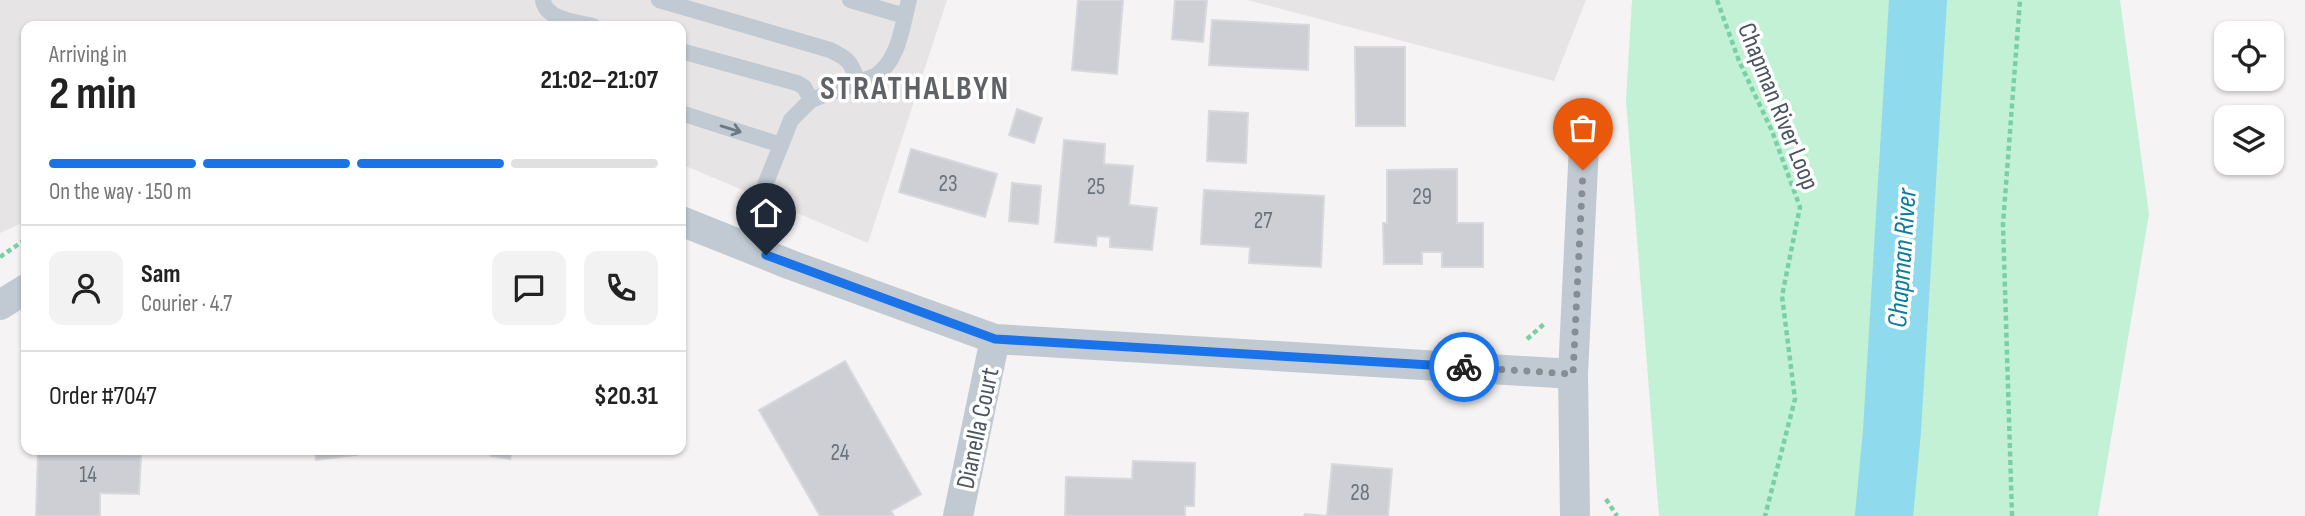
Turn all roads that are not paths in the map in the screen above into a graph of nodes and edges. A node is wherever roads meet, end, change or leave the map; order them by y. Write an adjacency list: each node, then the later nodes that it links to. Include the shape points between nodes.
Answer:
1 (542, 0): 5 (lane, via 545,10)
2 (659, 0): 7 (lane, via 830,50 846,58)
3 (850, 0): 4 (lane)
4 (907, 8): 7 (lane, via 891,62 875,76)
5 (575, 21)
6 (686, 52): 8 (lane, via 797,83)
7 (858, 82): 8 (lane)
8 (811, 100): 10 (lane, via 791,120)
9 (686, 115): 10 (lane, one-way to 10)
10 (781, 145): 13 (lane)
11 (1584, 145): 17 (street)
12 (686, 223): 13 (street)
13 (741, 245): 16 (street)
14 (21, 292): 15 (street)
15 (0, 305)
16 (995, 339): 17 (street); 18 (street, Dianella Court)
17 (1573, 374): 19 (street)
18 (958, 516)
19 (1575, 516)

